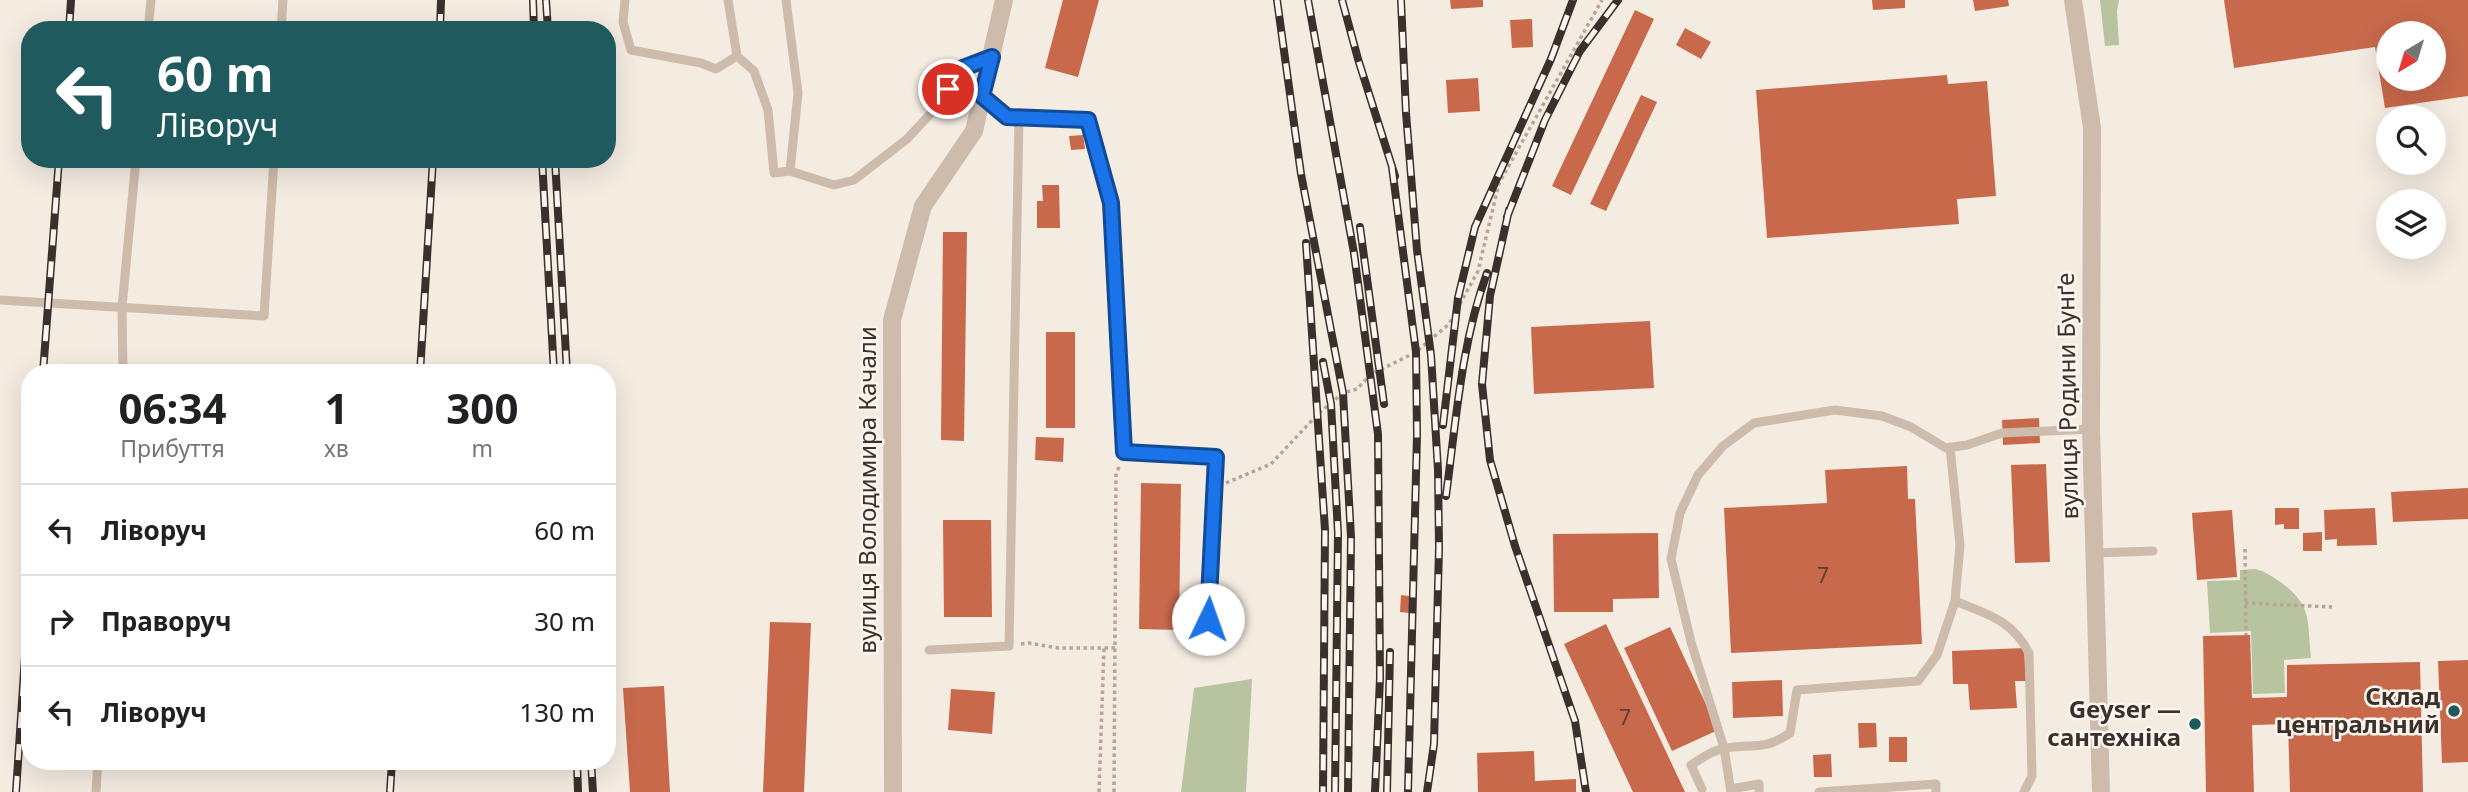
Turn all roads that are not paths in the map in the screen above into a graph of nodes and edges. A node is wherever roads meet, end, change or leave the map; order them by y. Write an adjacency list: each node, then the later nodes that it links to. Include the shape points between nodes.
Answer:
1 (151, 0): 8 (lane)
2 (283, 0): 9 (lane)
3 (625, 0): 10 (lane, via 623,22 631,50 716,69)
4 (728, 0): 10 (lane)
5 (786, 0): 16 (lane, via 798,93)
6 (1004, 0): 11 (street, вулиця Володимира Качали)
7 (2073, 0): 20 (street, вулиця Родини Бунґе, via 2092,128)
8 (149, 21)
9 (282, 21)
10 (737, 56): 16 (lane, via 754,71 768,110 774,173)
11 (992, 57): 12 (street, вулиця Володимира Качали); 16 (lane, via 963,68 907,139 854,180 834,185)
12 (982, 96): 13 (lane, via 1007,117); 32 (street, вулиця Володимира Качали, via 974,131 923,206 892,320)
13 (1019, 117): 25 (lane, via 1088,120 1111,203 1124,452 1216,457); 26 (lane, via 1009,646)
14 (135, 168): 18 (lane)
15 (273, 168): 18 (lane, via 264,316)
16 (790, 170)
17 (0, 300): 18 (lane)
18 (122, 307): 19 (lane)
19 (123, 364)
20 (2091, 429): 21 (lane, via 2002,433); 23 (street, вулиця Родини Бунґе)
21 (1950, 447): 24 (lane, via 1960,545); 27 (lane, via 1882,416 1835,410 1754,423 1723,446 1698,475 1680,513 1671,559)
22 (2153, 551): 23 (lane)
23 (2095, 553): 37 (street, вулиця Родини Бунґе)
24 (1955, 601): 27 (lane, via 1937,655 1918,681 1797,690 1790,733 1774,744); 36 (lane, via 2002,620 2029,653 2032,776)
25 (1208, 619)
26 (929, 650)
27 (1724, 748): 29 (lane, via 1691,765); 30 (lane)
28 (97, 770): 31 (lane)
29 (1702, 789)
30 (1731, 791): 33 (lane, via 1759,784)
31 (96, 792)
32 (893, 792)
33 (1759, 792)
34 (1819, 792): 35 (lane, via 1936,784)
35 (1936, 792)
36 (2024, 792)
37 (2101, 792)

